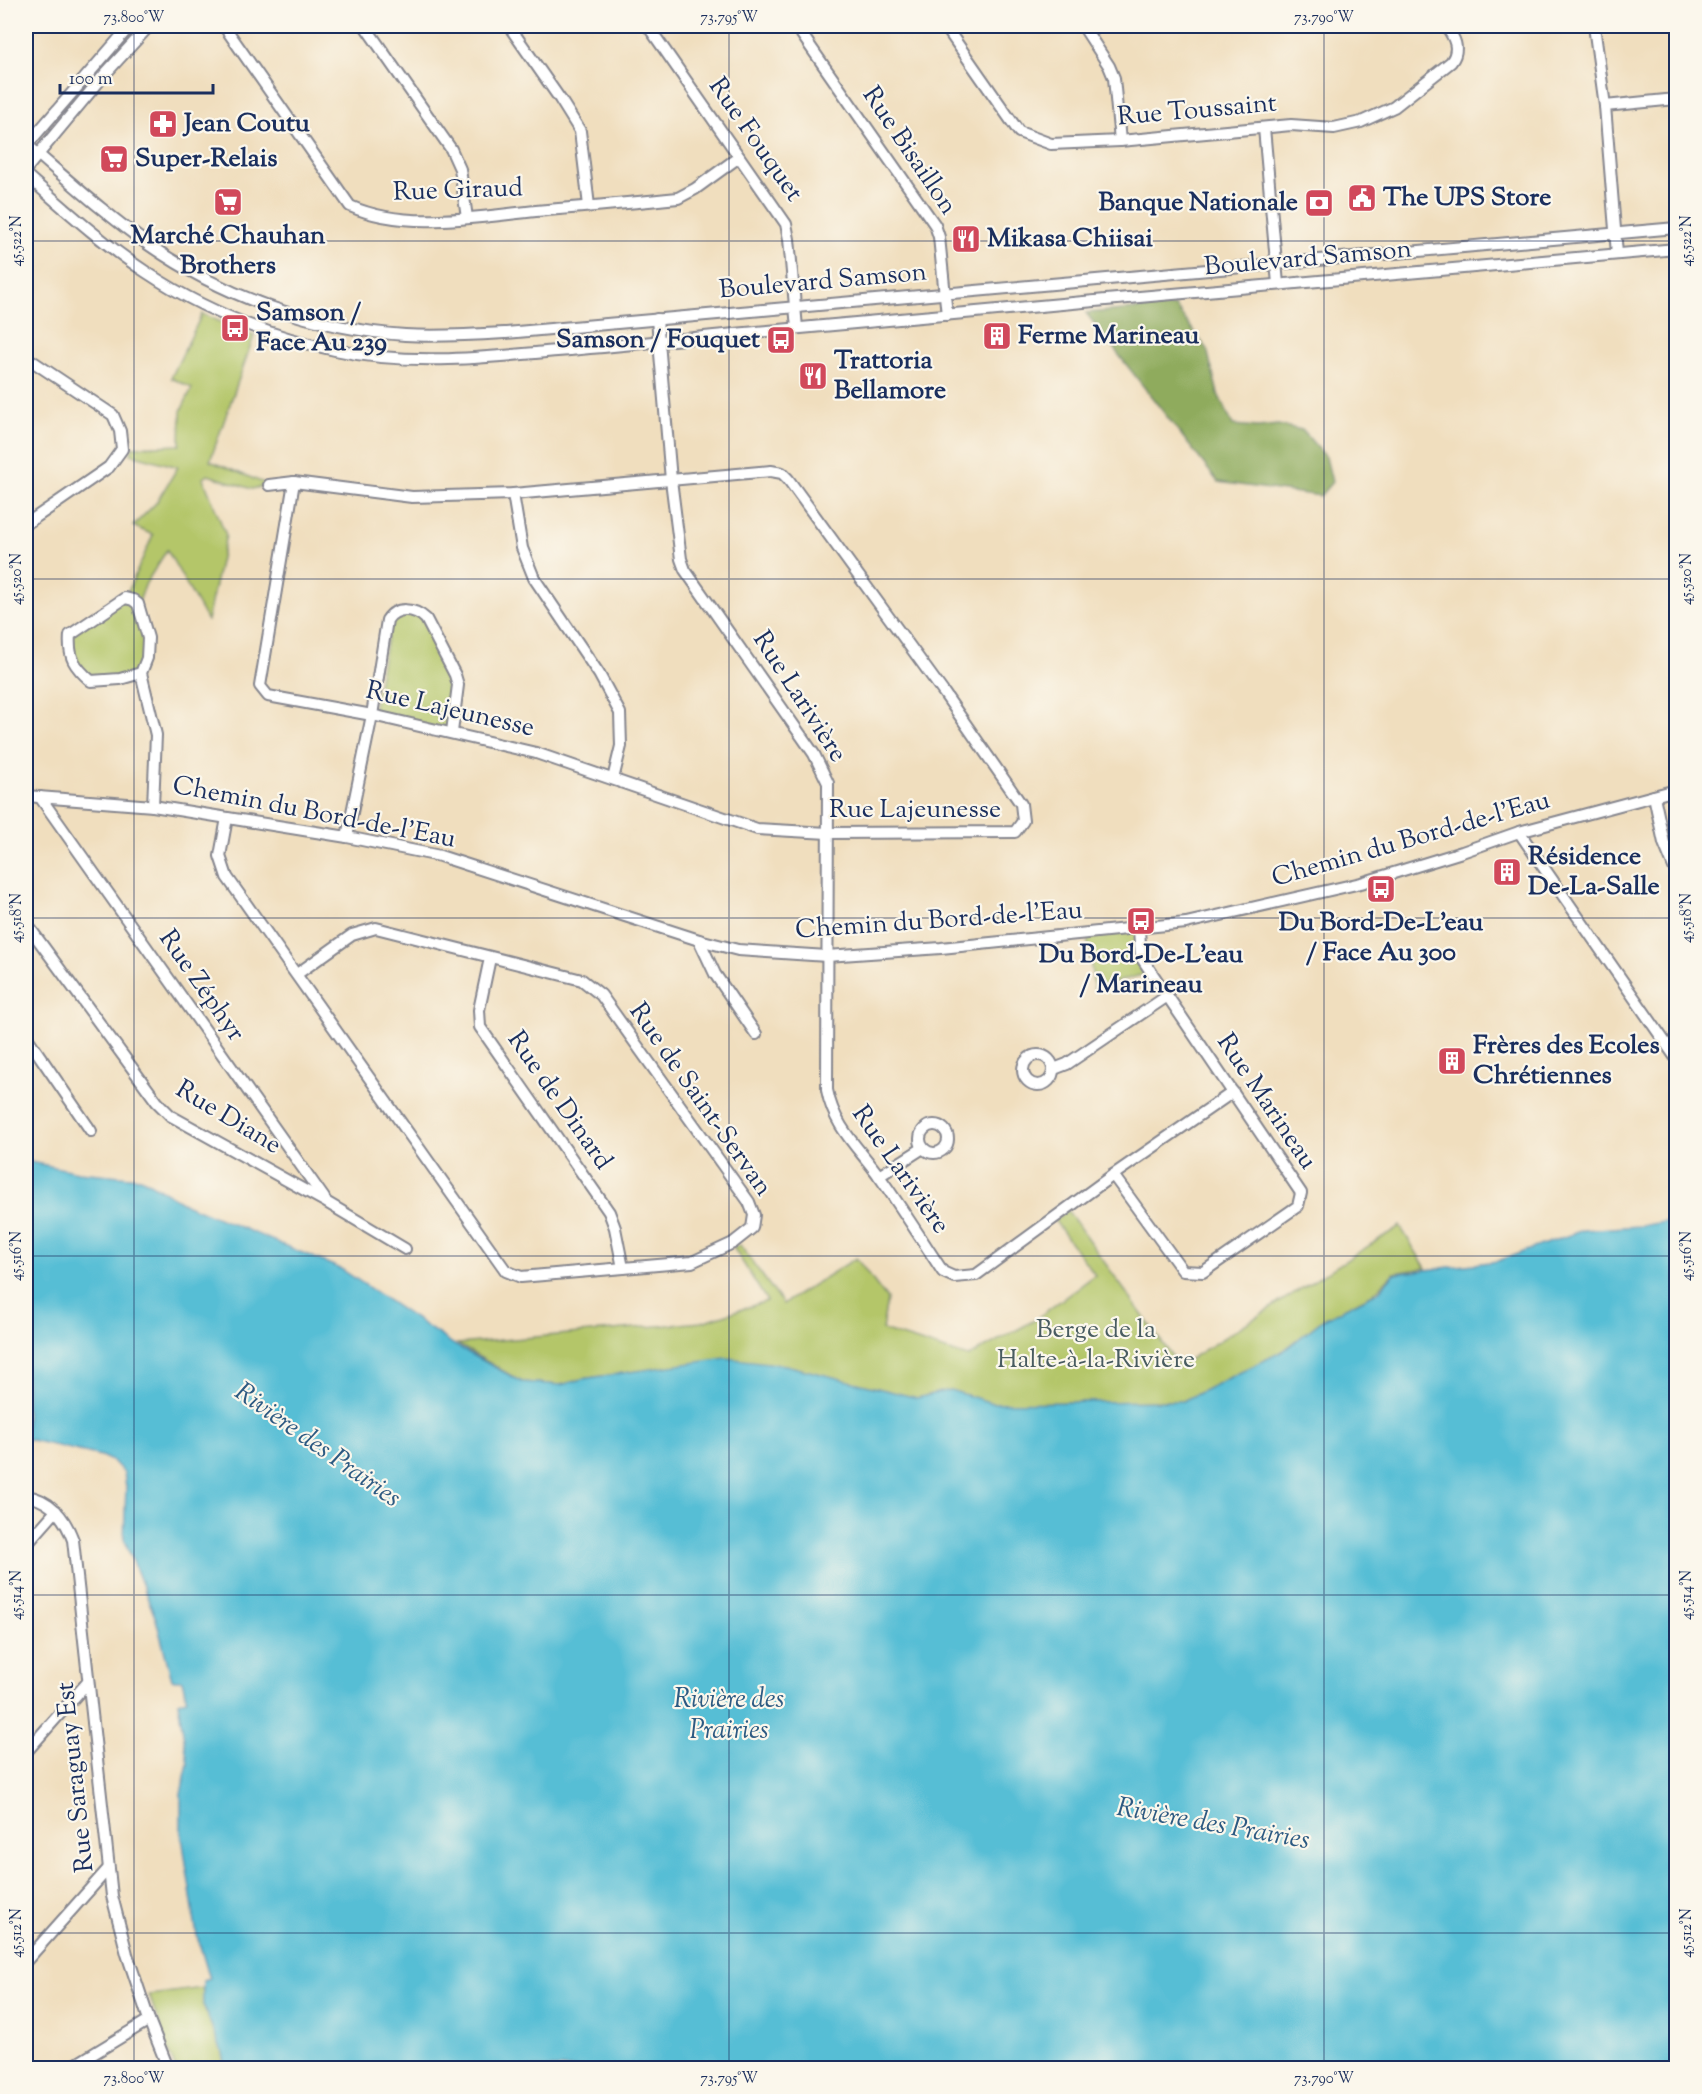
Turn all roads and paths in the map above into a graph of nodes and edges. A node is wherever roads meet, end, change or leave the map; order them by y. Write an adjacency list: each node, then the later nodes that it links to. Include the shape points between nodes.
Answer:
1 (130, 26): 16 (street)
2 (149, 26): 17 (street)
3 (224, 26): 22 (street, Rue Giraud, via 350,206 367,214 402,220)
4 (365, 26): 22 (street, via 452,149 460,169)
5 (509, 26): 21 (street, via 580,131)
6 (648, 26): 18 (street, Rue Fouquet)
7 (796, 26): 29 (street, Rue Bisaillon, via 933,222 939,237)
8 (945, 26): 15 (street, Rue Toussaint, via 1019,132 1051,144)
9 (1083, 26): 15 (street, via 1114,78)
10 (1446, 26): 14 (street, Rue Toussaint, via 1456,40 1455,56 1394,107 1362,122 1334,128)
11 (1594, 26): 13 (street)
12 (1677, 99): 13 (street)
13 (1605, 106): 24 (street)
14 (1264, 128): 15 (street, Rue Toussaint); 27 (street)
15 (1120, 141)
16 (26, 145): 17 (street, Boulevard Samson)
17 (38, 154): 19 (street); 32 (street, Boulevard Samson, via 174,262 237,294 319,322 376,332 447,336)
18 (739, 157): 21 (street, Rue Giraud, via 678,198); 30 (street, Rue Fouquet, via 786,224)
19 (26, 169)
20 (26, 175): 34 (street, Boulevard Samson, via 112,248 172,288 242,322 309,344 376,356 450,360)
21 (589, 206): 22 (street, Rue Giraud)
22 (467, 218)
23 (1677, 228): 24 (street, Boulevard Samson)
24 (1615, 234): 26 (street); 27 (street, Boulevard Samson)
25 (1677, 249): 26 (street, Boulevard Samson)
26 (1617, 254): 28 (street, Boulevard Samson)
27 (1276, 263): 28 (street); 29 (street, Boulevard Samson)
28 (1278, 284): 31 (street, Boulevard Samson)
29 (945, 293): 30 (street, Boulevard Samson); 31 (street, Rue Bisaillon)
30 (796, 307): 32 (street, Boulevard Samson); 33 (street, Rue Fouquet)
31 (947, 315): 33 (street, Boulevard Samson)
32 (657, 319): 34 (street, Rue Larivière)
33 (798, 328): 34 (street, Boulevard Samson)
34 (658, 340): 36 (street, Rue Larivière)
35 (26, 357): 40 (street, via 112,415 120,431 122,449 110,467)
36 (671, 480): 39 (street, Rue Lajeunesse); 52 (street, Rue Larivière, via 678,547 685,570 814,754 828,783); 52 (street, Rue Lajeunesse, via 782,472 1021,804 1023,821 1015,832)
37 (294, 482): 38 (street, Rue Lajeunesse); 39 (street, Rue Lajeunesse, via 412,497); 42 (street, Rue Lajeunesse, via 260,686 268,696)
38 (269, 485)
39 (513, 494): 44 (street, via 522,548 534,578 620,712 621,746)
40 (26, 524)
41 (141, 673): 41 (street, via 148,638 138,604 133,600 125,598 70,636 69,649 76,669 91,681); 49 (street, via 156,735)
42 (372, 715): 43 (street, Rue Lajeunesse); 43 (street, via 387,620 399,610 420,613 456,675); 53 (street)
43 (452, 732): 44 (street, Rue Lajeunesse, via 536,753)
44 (613, 779): 52 (street, Rue Lajeunesse, via 757,829)
45 (1677, 790): 47 (street, Chemin du Bord-de-l'Eau)
46 (26, 796): 48 (street, Chemin du Bord-de-l'Eau)
47 (1654, 796): 51 (street, Chemin du Bord-de-l'Eau); 54 (street, via 1664,843)
48 (39, 797): 49 (street, Chemin du Bord-de-l'Eau); 71 (street, Rue Zéphyr)
49 (153, 806): 50 (street, Chemin du Bord-de-l'Eau)
50 (226, 818): 53 (street, Chemin du Bord-de-l'Eau); 60 (street, Rue de Saint-Servan, via 220,856 227,877)
51 (1519, 832): 56 (street, Chemin du Bord-de-l'Eau, via 1361,883); 64 (street)
52 (828, 833): 58 (street, Rue Larivière)
53 (347, 837): 57 (street, Chemin du Bord-de-l'Eau, via 440,856)
54 (1677, 872)
55 (26, 922): 71 (street, Rue Diane, via 171,1116)
56 (1139, 930): 58 (street, Chemin du Bord-de-l'Eau); 61 (street, Rue Marineau, via 1141,957)
57 (699, 940): 58 (street, Chemin du Bord-de-l'Eau, via 738,950); 62 (street, via 715,974)
58 (827, 956): 70 (street, Rue Larivière, via 829,1104 835,1119)
59 (490, 958): 60 (street, Rue de Saint-Servan, via 376,928 352,935); 73 (street, Rue de Dinard, via 479,1010 480,1027 609,1212); 73 (street, Rue de Saint-Servan, via 582,980 601,995 749,1202 754,1215 752,1228 734,1243 692,1262)
60 (297, 974): 73 (street, Rue de Saint-Servan, via 506,1271 521,1277)
61 (1166, 997): 65 (street); 66 (street, Rue Marineau)
62 (756, 1034)
63 (26, 1036): 67 (street)
64 (1677, 1058)
65 (1054, 1069)
66 (1233, 1092): 69 (street, Rue Larivière); 69 (street, Rue Marineau, via 1301,1193 1298,1206 1203,1272 1183,1271)
67 (91, 1131)
68 (923, 1148): 70 (street)
69 (1113, 1175): 70 (street, Rue Larivière, via 976,1275 954,1277 943,1272)
70 (879, 1176)
71 (326, 1202): 72 (street, Rue Diane)
72 (405, 1249)
73 (623, 1268)
74 (26, 1496): 75 (street)
75 (56, 1511): 76 (street); 77 (street, Rue Saraguay Est, via 73,1540)
76 (26, 1545)
77 (87, 1683): 78 (street); 79 (street, Rue Saraguay Est)
78 (26, 1752)
79 (108, 1869): 80 (street); 81 (street, Rue Saraguay Est, via 119,1928)
80 (26, 1961)
81 (149, 2020): 82 (street); 83 (street, Rue Saraguay Est)
82 (70, 2068)
83 (168, 2068)

